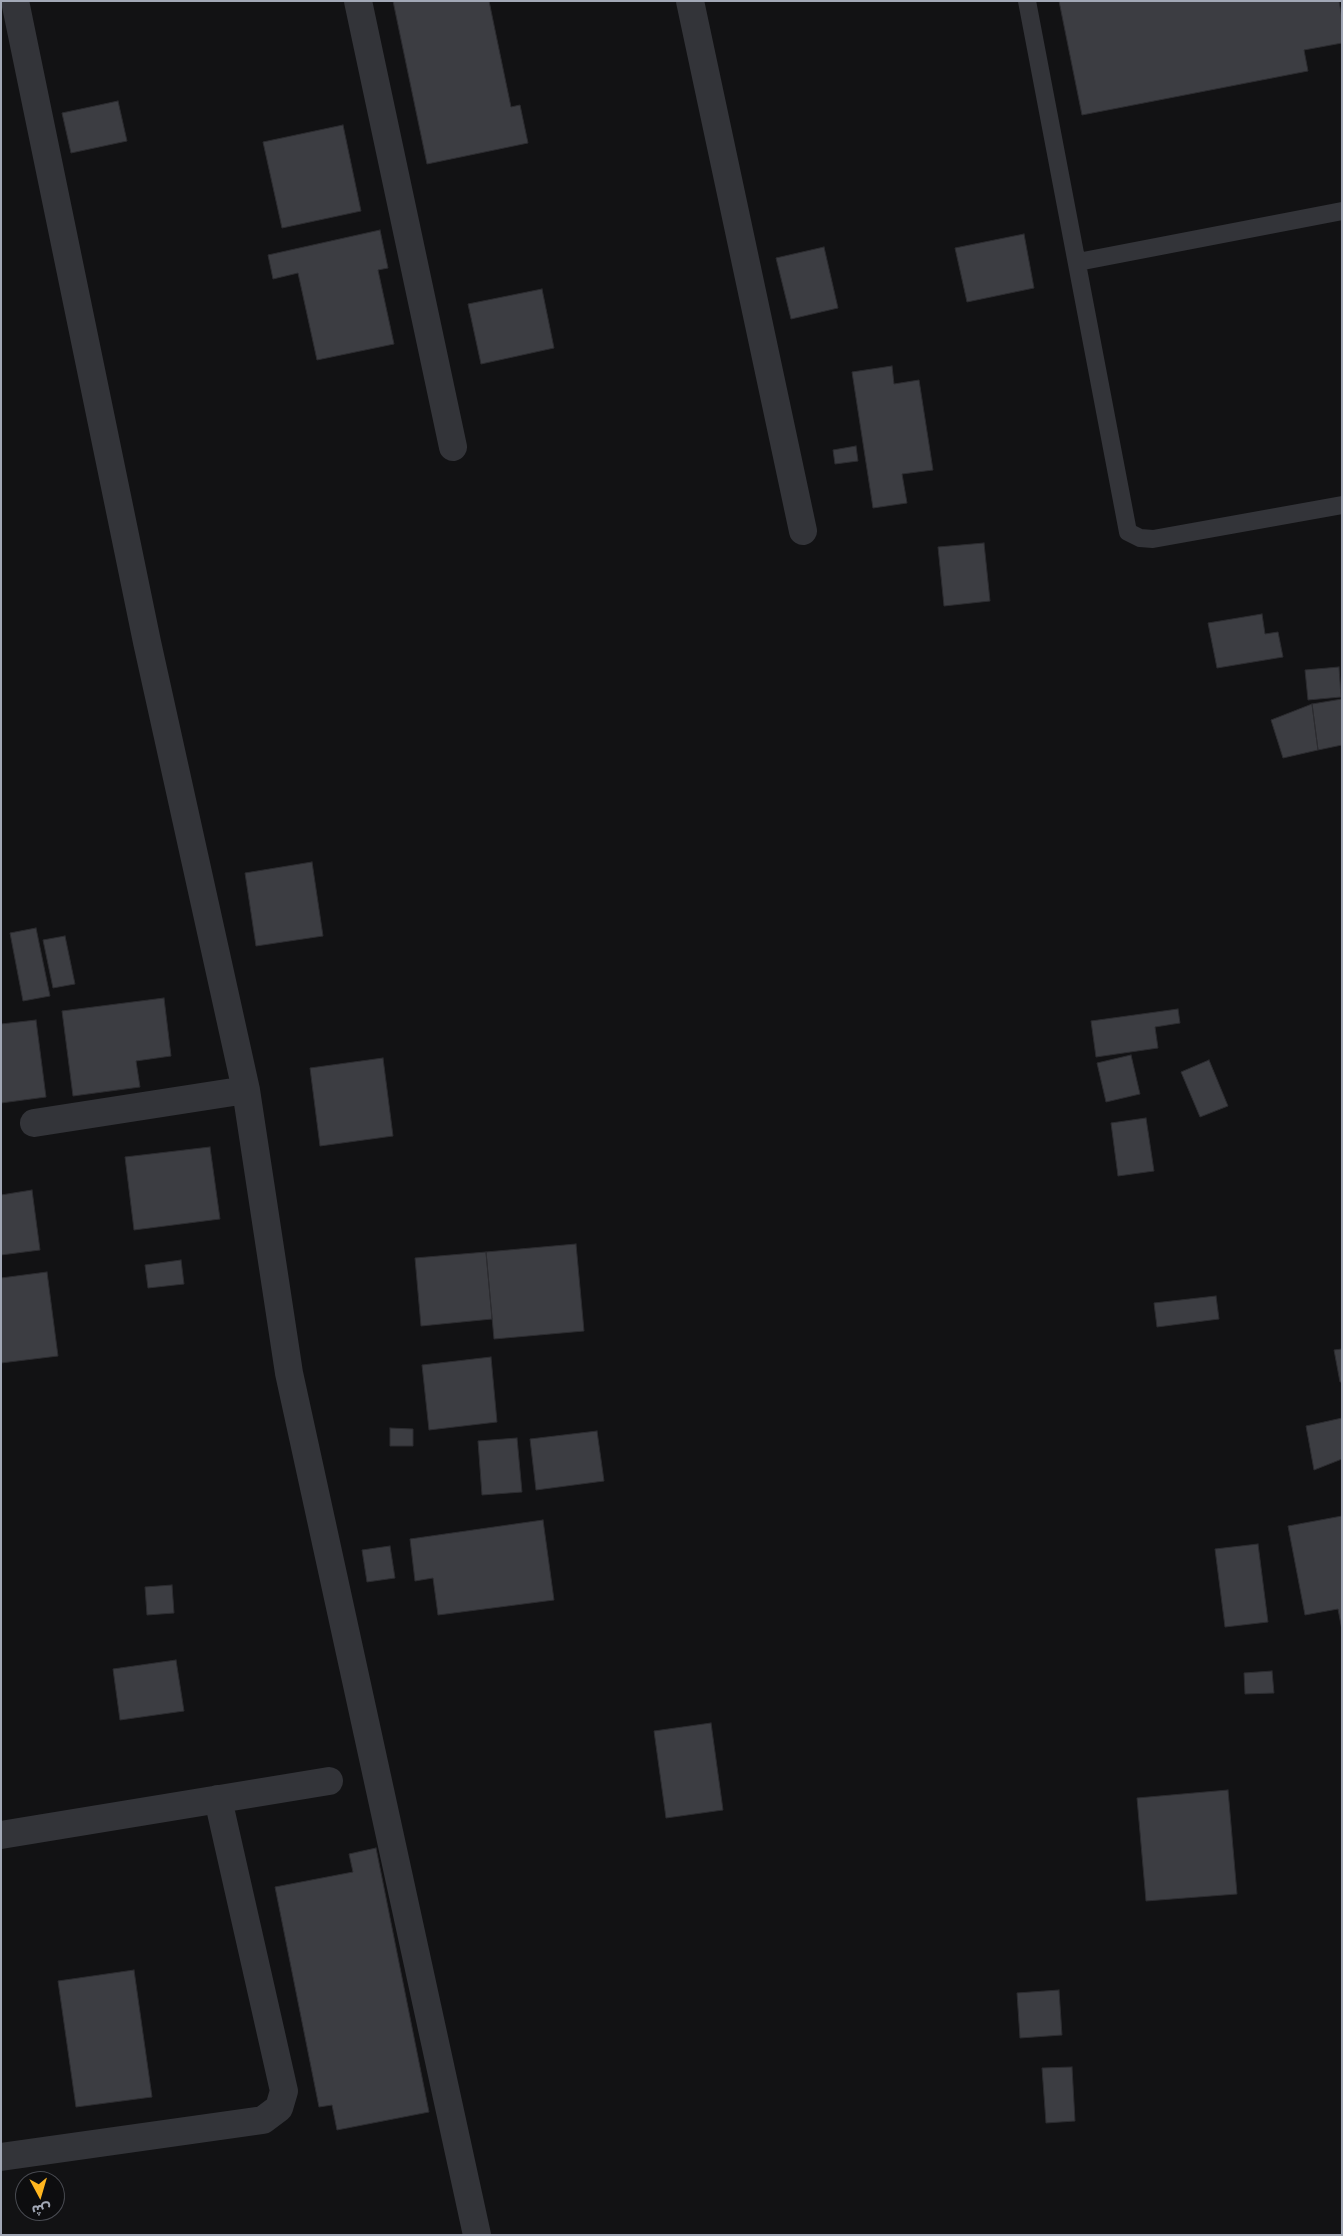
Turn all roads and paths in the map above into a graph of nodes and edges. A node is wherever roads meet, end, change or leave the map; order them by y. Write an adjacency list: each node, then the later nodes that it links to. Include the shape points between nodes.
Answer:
1 (15, 1): 10 (street, via 147,642)
2 (358, 1): 7 (street)
3 (690, 1): 9 (street)
4 (1027, 1): 6 (lane)
5 (1342, 211): 6 (lane)
6 (1078, 262): 8 (lane, via 1128,532 1140,538 1153,539)
7 (453, 447)
8 (1342, 505)
9 (804, 531)
10 (246, 1090): 11 (street); 16 (street, via 289,1373)
11 (34, 1123)
12 (329, 1781): 13 (street)
13 (218, 1799): 14 (street); 15 (street, via 284,2092 279,2108 263,2120)
14 (1, 1835)
15 (1, 2157)
16 (477, 2235)

